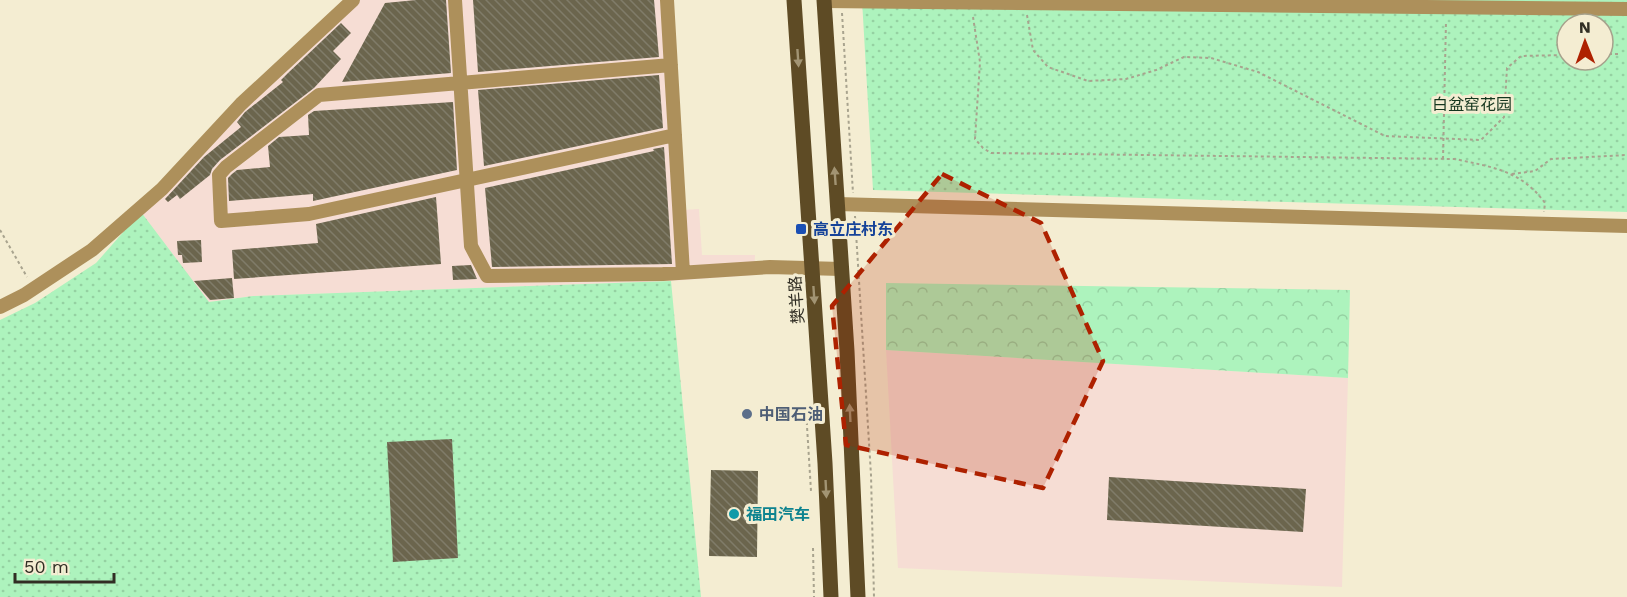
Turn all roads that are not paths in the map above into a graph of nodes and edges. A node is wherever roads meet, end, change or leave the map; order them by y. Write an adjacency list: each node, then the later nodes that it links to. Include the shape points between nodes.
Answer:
1 (353, 0): 17 (street, via 241,104 162,189 93,250)
2 (455, 0): 9 (street)
3 (667, 0): 8 (street)
4 (794, 0): 14 (main road, 樊羊路, one-way to 14)
5 (824, 1): 6 (street); 12 (main road, one-way to 5)
6 (841, 1): 7 (street)
7 (1627, 9)
8 (671, 65): 9 (street); 10 (street)
9 (460, 83): 11 (street); 11 (street, via 319,95 219,175 221,221 309,214)
10 (675, 135): 11 (street); 16 (street)
11 (467, 180): 16 (street, via 471,246 487,276)
12 (837, 204): 13 (street); 15 (main road)
13 (1627, 226)
14 (812, 267): 15 (street); 16 (street); 18 (main road, 樊羊路, one-way to 18)
15 (841, 268): 19 (main road, one-way to 15)
16 (683, 273)
17 (0, 307)
18 (831, 597)
19 (858, 597)

